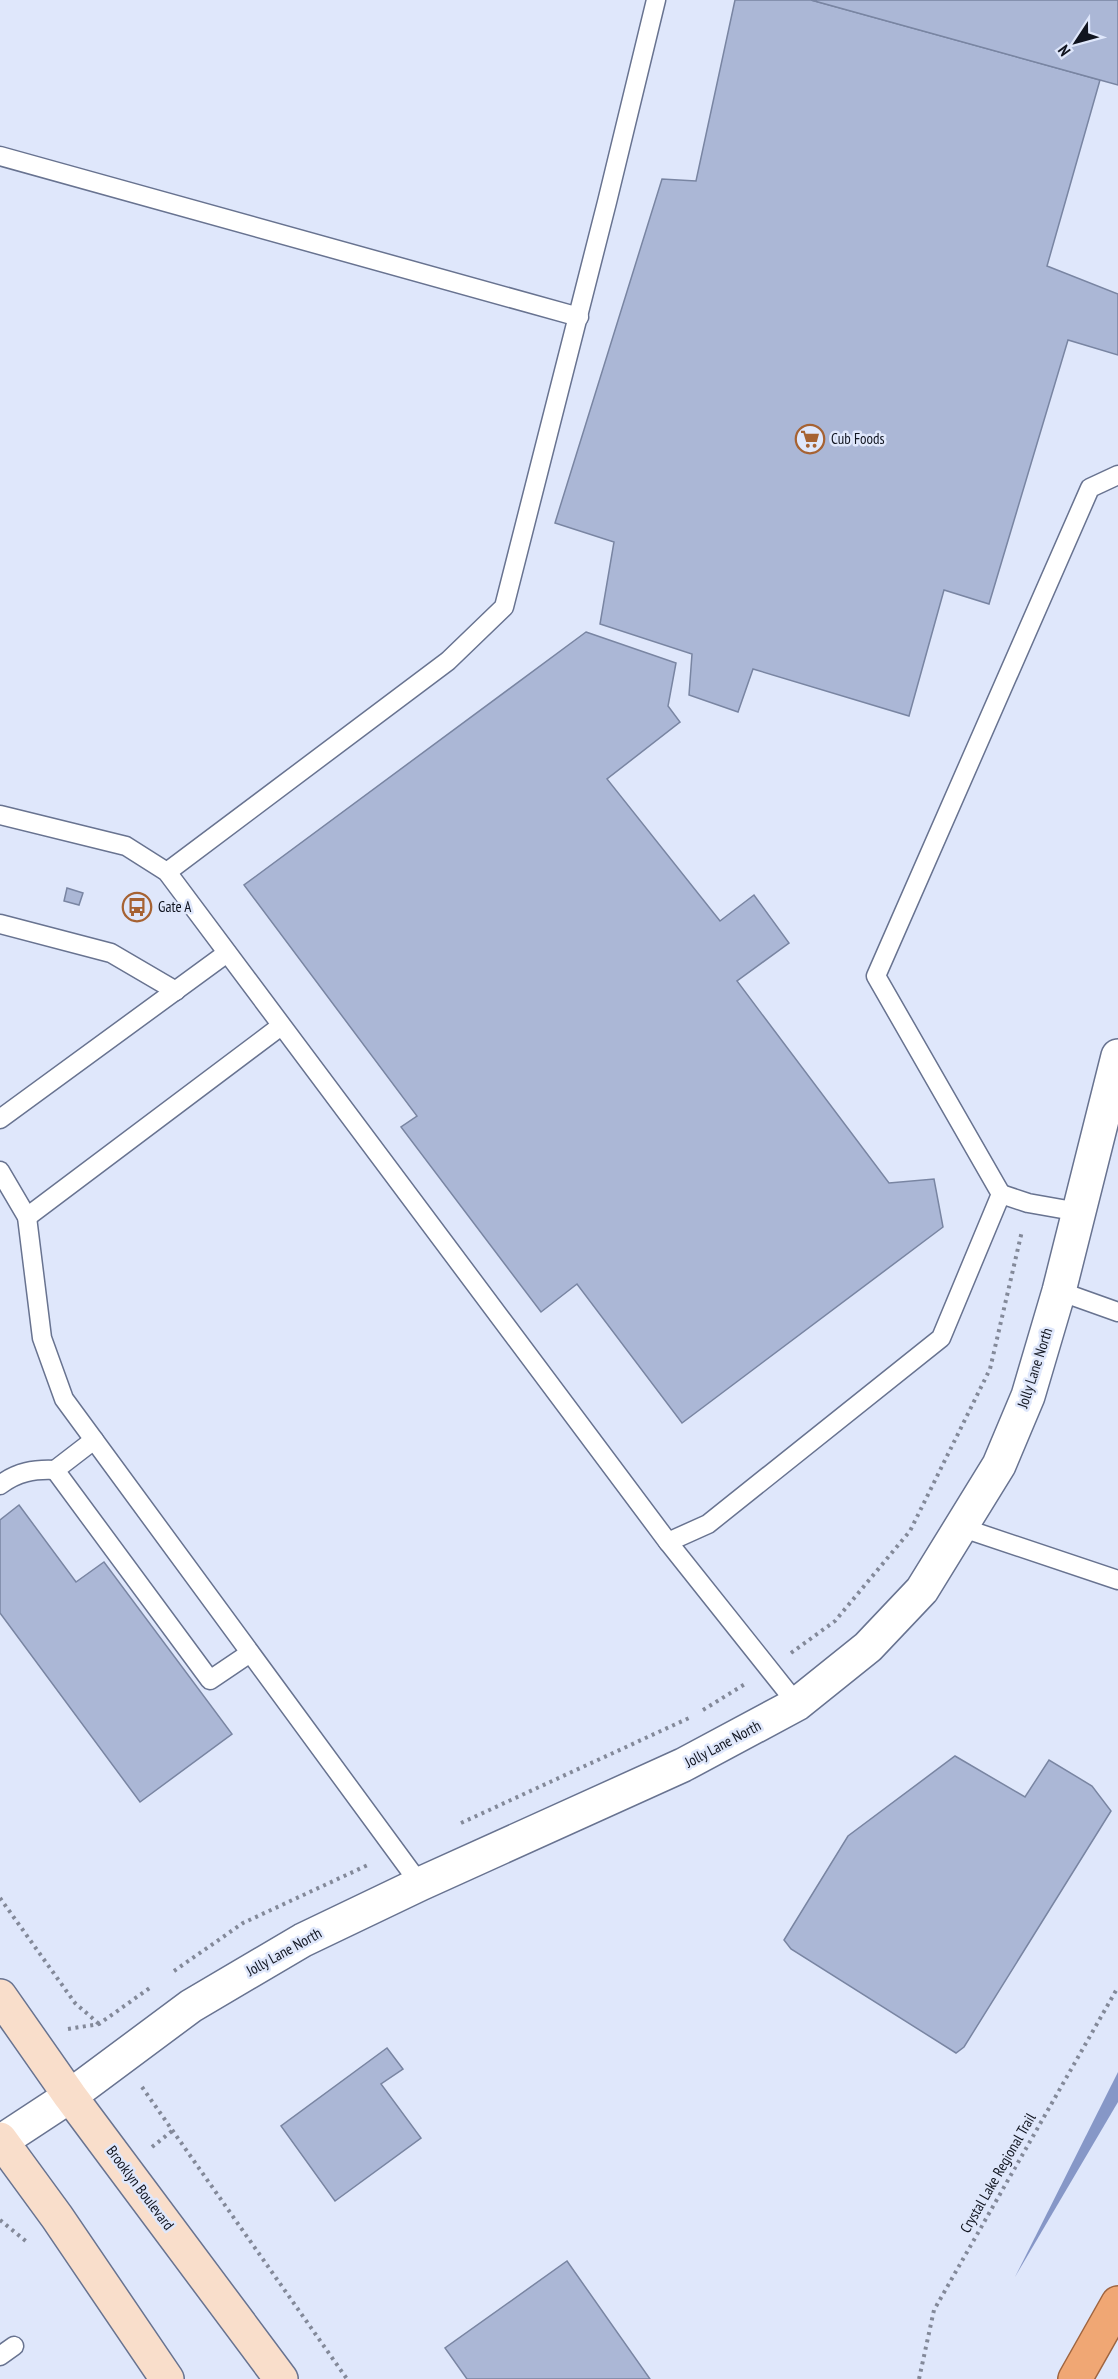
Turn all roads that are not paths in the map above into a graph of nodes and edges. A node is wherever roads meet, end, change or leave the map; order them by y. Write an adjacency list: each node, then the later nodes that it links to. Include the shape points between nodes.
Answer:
1 (656, 0): 3 (lane)
2 (0, 156): 3 (lane)
3 (579, 317): 6 (lane, via 504,608 448,661)
4 (1118, 475): 15 (lane, via 1090,488 876,976)
5 (0, 815): 6 (lane, via 126,846)
6 (167, 872): 8 (lane)
7 (0, 924): 9 (lane, via 111,953)
8 (227, 953): 9 (lane); 10 (lane)
9 (176, 991): 12 (lane)
10 (280, 1026): 17 (lane); 24 (lane)
11 (1118, 1056): 13 (street, Jolly Lane North)
12 (0, 1119)
13 (1109, 1122): 16 (street, Jolly Lane North)
14 (0, 1171): 17 (lane)
15 (1001, 1194): 16 (lane); 24 (lane, via 941,1338 708,1524)
16 (1078, 1212): 18 (street, Jolly Lane North)
17 (27, 1217): 20 (lane, via 42,1338 64,1399)
18 (1059, 1291): 19 (lane); 23 (street, Jolly Lane North, via 1028,1396 999,1465)
19 (1118, 1312)
20 (94, 1440): 21 (lane); 26 (lane)
21 (55, 1470): 22 (lane, via 35,1469); 26 (lane, via 210,1680)
22 (0, 1485)
23 (960, 1527): 25 (lane); 27 (street, Jolly Lane North, via 922,1590 868,1647)
24 (668, 1542): 27 (lane)
25 (1118, 1580)
26 (250, 1653): 28 (lane)
27 (796, 1704): 28 (street, Jolly Lane North, via 682,1765)
28 (420, 1884): 30 (street, Jolly Lane North, via 303,1940 191,2006)
29 (0, 1996): 30 (main road, Brooklyn Boulevard)
30 (70, 2096): 31 (street, Jolly Lane North); 34 (main road, Brooklyn Boulevard)
31 (1, 2140): 33 (main road)
32 (1118, 2303): 35 (highway)
33 (167, 2379)
34 (281, 2379)
35 (1075, 2379)

